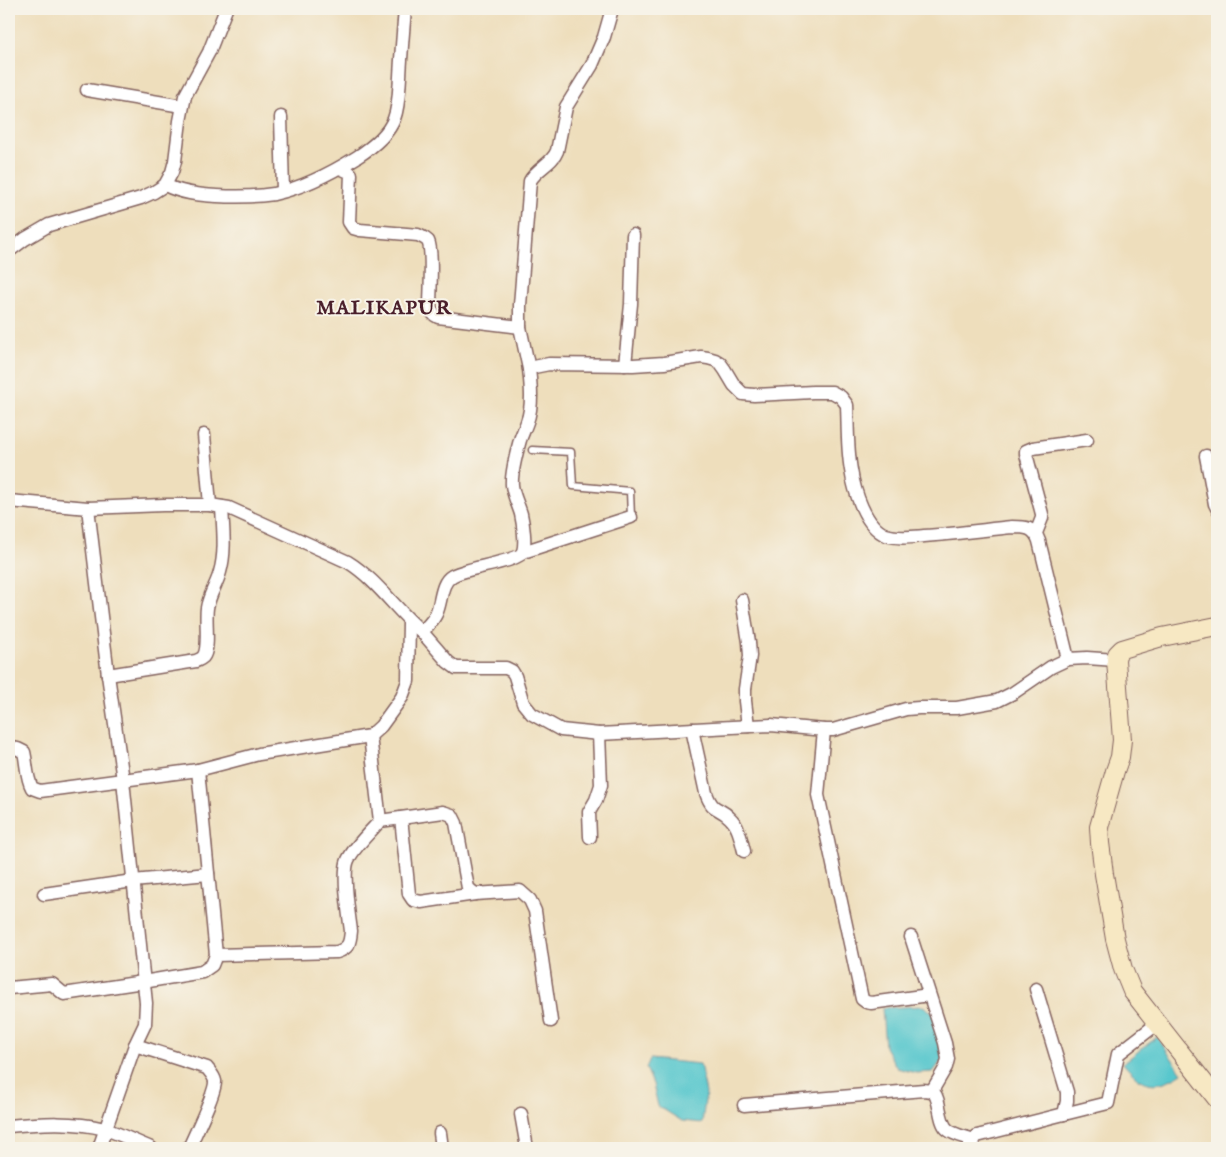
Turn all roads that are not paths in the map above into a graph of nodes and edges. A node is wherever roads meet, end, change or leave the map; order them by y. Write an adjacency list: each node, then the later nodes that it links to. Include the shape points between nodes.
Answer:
1 (226, 9): 5 (street)
2 (404, 9): 7 (street, via 395,118 376,142)
3 (612, 9): 12 (street, via 592,65 566,107 555,157 530,180)
4 (87, 90): 5 (street)
5 (182, 106): 8 (street, via 175,162)
6 (281, 117): 9 (street)
7 (340, 168): 9 (street); 12 (street, via 351,174 348,222 353,228 418,235 426,239 430,253 430,306 435,316)
8 (165, 185): 9 (street, via 186,193 210,196 238,197); 11 (street, via 141,198 50,225)
9 (282, 191)
10 (632, 235): 13 (street, via 631,304)
11 (9, 251)
12 (520, 327): 14 (street)
13 (625, 365): 14 (street, via 549,364); 24 (street, via 708,358 720,363 744,394 832,392 841,397 847,404 850,469 854,485 872,524 887,536 925,536 1022,527)
14 (529, 369): 25 (street, via 531,403 512,478 513,493 521,515)
15 (204, 435): 20 (street)
16 (1087, 440): 24 (street, via 1033,448 1026,452 1042,514)
17 (532, 450): 23 (lane, via 572,452 573,486 630,491)
18 (1206, 456): 22 (street)
19 (9, 501): 21 (street)
20 (216, 506): 21 (street); 27 (street, via 229,508 354,566 369,577); 32 (street, via 224,552 207,609 203,657 182,664)
21 (88, 508): 32 (street)
22 (1217, 508)
23 (631, 517): 25 (street)
24 (1036, 533): 30 (street)
25 (523, 552): 29 (street, via 510,559 450,576 434,619)
26 (742, 600): 33 (street, via 750,642 745,695)
27 (409, 621): 29 (street); 37 (street, via 408,681 402,697)
28 (1217, 626): 31 (street, via 1132,645 1122,649)
29 (422, 632): 36 (street, via 456,668 506,668 512,671 523,703 532,714 561,730)
30 (1068, 659): 31 (street); 35 (street, via 997,701 958,708 906,709)
31 (1116, 660): 56 (street, via 1122,740 1100,826 1100,843 1123,969 1132,991)
32 (108, 675): 40 (street)
33 (748, 726): 34 (street); 35 (street)
34 (692, 729): 36 (street); 44 (street, via 709,802 730,817)
35 (824, 730): 54 (street, via 818,795 862,999 871,1003)
36 (599, 734): 43 (street, via 601,785 589,812)
37 (370, 736): 39 (street, via 259,754); 42 (street)
38 (9, 747): 40 (street, via 24,752 29,781 32,788 40,791)
39 (198, 770): 40 (street); 45 (street)
40 (123, 780): 46 (street)
41 (401, 818): 42 (street); 48 (street, via 443,812 452,816 468,888); 48 (street, via 409,894 413,900 421,902)
42 (380, 821): 50 (street, via 353,852 346,866 350,941 346,949 337,952)
43 (590, 837)
44 (744, 851)
45 (208, 874): 46 (street); 50 (street)
46 (133, 881): 47 (street); 51 (street)
47 (44, 894)
48 (475, 894): 55 (street, via 520,891 530,900 535,911)
49 (911, 937): 54 (street)
50 (216, 955): 51 (street, via 212,965 202,972)
51 (143, 982): 52 (street, via 64,994 52,984); 57 (street, via 145,1024)
52 (9, 988)
53 (1036, 989): 62 (street, via 1067,1092)
54 (929, 994): 58 (street, via 948,1059)
55 (551, 1021)
56 (1158, 1023): 59 (street); 62 (street, via 1118,1054 1108,1103)
57 (135, 1045): 64 (street); 69 (street, via 207,1068 213,1075 213,1092)
58 (932, 1091): 60 (street); 66 (street, via 945,1127)
59 (1217, 1099)
60 (744, 1105)
61 (521, 1114): 71 (street)
62 (1064, 1114): 66 (street, via 977,1136)
63 (9, 1126): 64 (street, via 54,1122)
64 (105, 1130): 67 (street); 68 (street)
65 (440, 1133): 70 (street)
66 (972, 1144)
67 (99, 1148)
68 (151, 1148)
69 (189, 1148)
70 (442, 1148)
71 (528, 1148)

